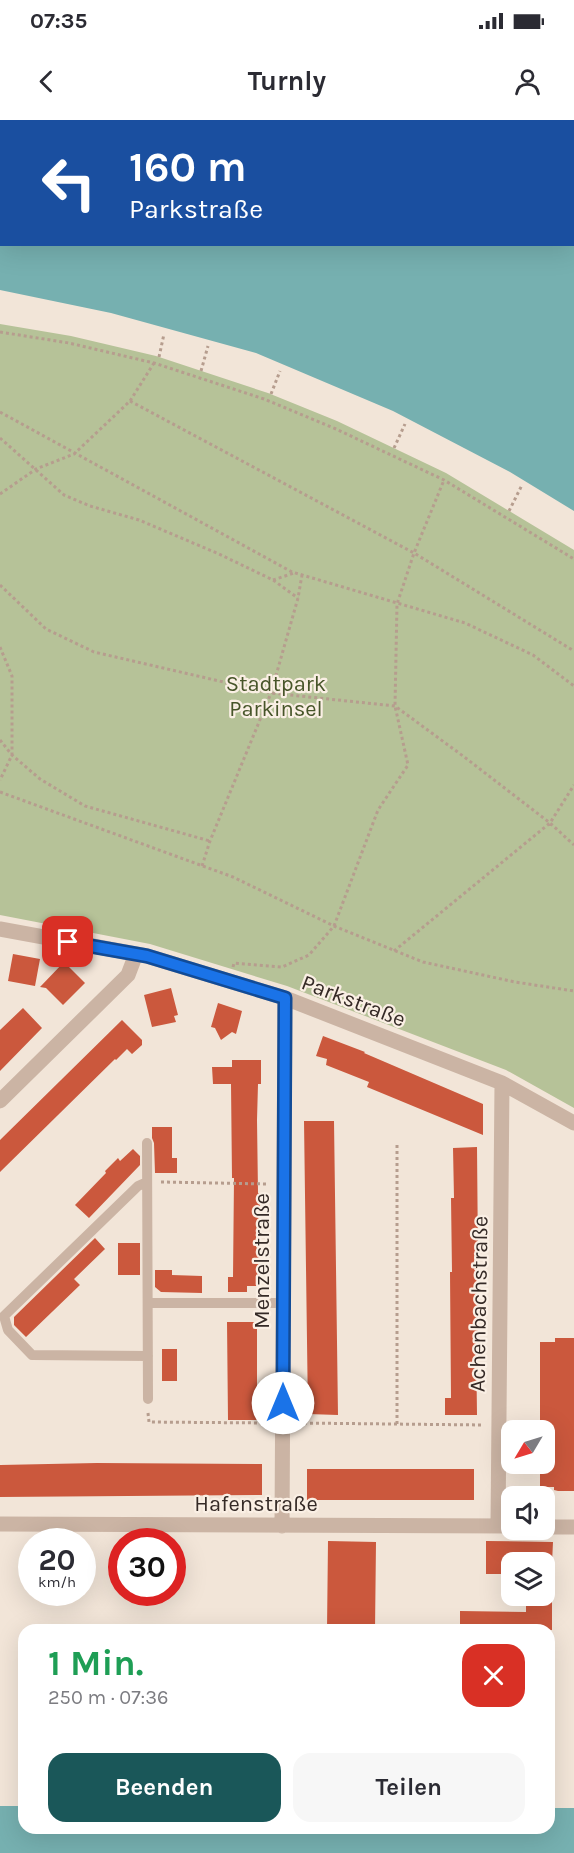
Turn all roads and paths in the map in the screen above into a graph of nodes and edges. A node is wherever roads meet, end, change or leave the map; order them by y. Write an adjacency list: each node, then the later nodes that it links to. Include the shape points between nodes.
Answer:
1 (0, 332): 5 (path)
2 (164, 334): 4 (path)
3 (208, 346): 6 (path)
4 (159, 357)
5 (154, 363): 9 (path); 16 (path, via 264,399)
6 (201, 371)
7 (280, 371): 8 (path)
8 (271, 394)
9 (130, 401): 14 (path); 20 (path)
10 (0, 412): 14 (path)
11 (405, 424): 13 (path)
12 (0, 438): 15 (path)
13 (394, 448)
14 (74, 454): 15 (path); 22 (path)
15 (36, 469): 18 (path); 24 (path, via 64,495 139,520)
16 (444, 480): 20 (path); 21 (path)
17 (522, 485): 19 (path)
18 (0, 494)
19 (509, 511)
20 (414, 553): 27 (path); 29 (path)
21 (574, 559)
22 (294, 572): 23 (path); 24 (path)
23 (302, 575): 26 (path); 27 (path)
24 (273, 580): 26 (path)
25 (0, 585): 31 (path, via 46,629 94,652)
26 (298, 598): 31 (path)
27 (397, 604): 30 (path, via 465,623 533,655); 32 (path)
28 (0, 647): 34 (path, via 12,676)
29 (574, 651)
30 (574, 686)
31 (271, 693): 32 (path); 39 (path)
32 (395, 706): 38 (path); 42 (path, via 408,765 378,810)
33 (0, 740): 34 (path)
34 (12, 755): 35 (path); 39 (path, via 40,779 85,806)
35 (0, 780)
36 (574, 785): 38 (path)
37 (0, 792): 41 (path)
38 (550, 824): 40 (path); 44 (path)
39 (210, 841): 41 (path)
40 (574, 845)
41 (202, 866): 42 (path)
42 (334, 926): 44 (path); 46 (path, via 309,955 282,967 234,963)
43 (0, 929): 45 (street, Parkstraße)
44 (394, 951): 47 (path, via 423,962)
45 (136, 954): 46 (street, Parkstraße); 50 (street, via 128,975)
46 (228, 981): 48 (street, Parkstraße)
47 (574, 991)
48 (285, 998): 49 (street, Parkstraße); 55 (street, Menzelstraße)
49 (502, 1083): 51 (street, Parkstraße); 64 (street, Achenbachstraße)
50 (0, 1101)
51 (574, 1123)
52 (147, 1143): 54 (lane)
53 (397, 1145): 63 (path)
54 (147, 1182): 55 (path); 56 (lane); 58 (lane, via 138,1186)
55 (284, 1184): 57 (street, Menzelstraße)
56 (148, 1303): 57 (lane); 60 (lane)
57 (284, 1303): 62 (street, Menzelstraße)
58 (2, 1314): 59 (lane)
59 (4, 1333): 60 (lane, via 32,1355)
60 (148, 1356): 61 (lane)
61 (148, 1399): 62 (path, via 149,1422)
62 (283, 1423): 63 (path); 67 (street, Menzelstraße)
63 (397, 1424): 64 (path)
64 (499, 1425): 65 (street, Achenbachstraße)
65 (503, 1486)
66 (0, 1524): 67 (street, Hafenstraße)
67 (282, 1526): 68 (street, Hafenstraße)
68 (501, 1526)
69 (555, 1527): 70 (street)
70 (574, 1527)

